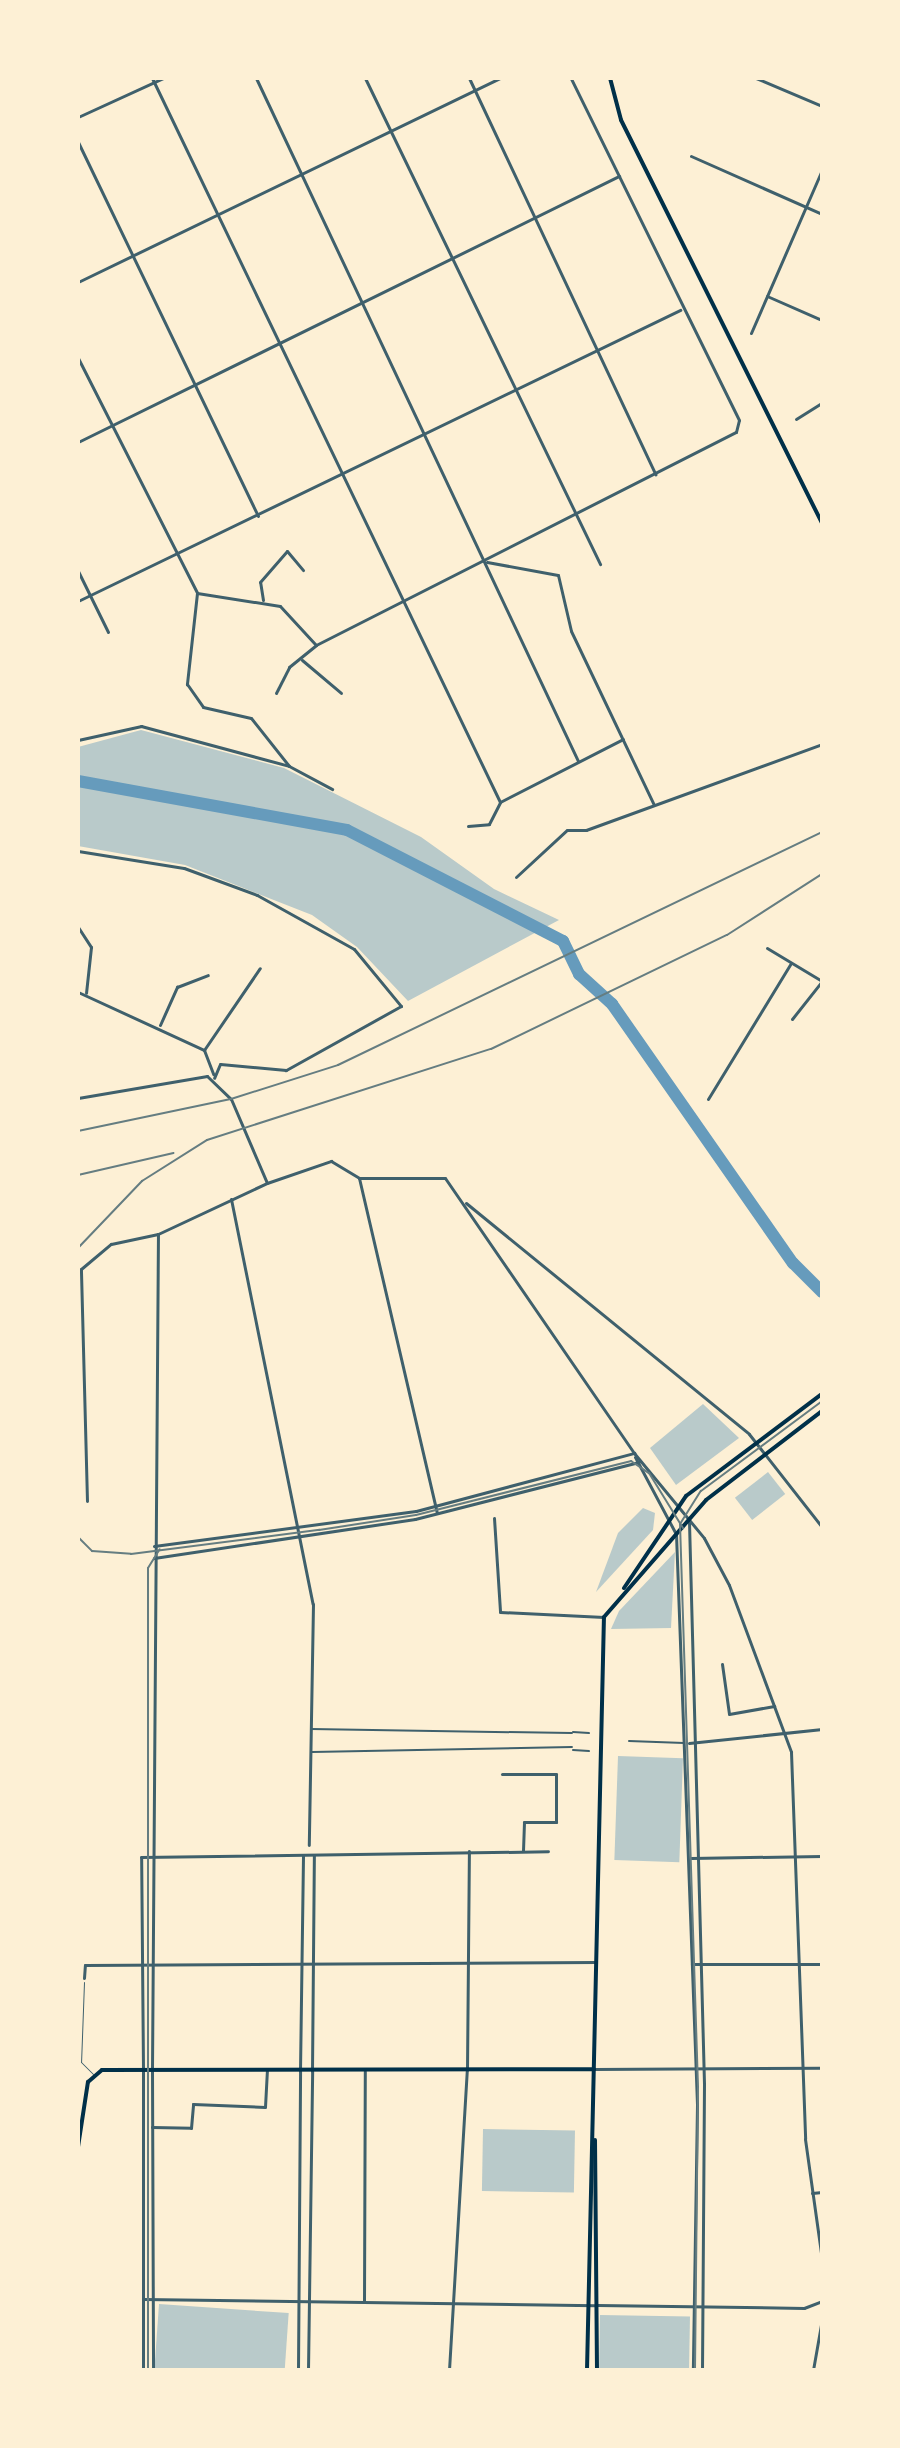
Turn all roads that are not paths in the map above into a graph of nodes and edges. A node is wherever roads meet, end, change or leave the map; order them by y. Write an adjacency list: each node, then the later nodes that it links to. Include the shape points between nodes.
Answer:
1 (163, 78): 9 (street)
2 (256, 78): 17 (street)
3 (365, 78): 13 (street)
4 (469, 78): 10 (street)
5 (500, 78): 10 (street)
6 (571, 78): 18 (street)
7 (610, 78): 45 (main road, via 621,120)
8 (756, 78): 11 (street)
9 (153, 80): 12 (street); 21 (street)
10 (475, 90): 13 (street); 22 (street)
11 (822, 106)
12 (78, 117)
13 (389, 133): 17 (street); 24 (street)
14 (78, 142): 23 (street)
15 (691, 156): 19 (street)
16 (822, 170): 19 (street)
17 (302, 175): 21 (street); 27 (street)
18 (619, 176): 22 (street); 28 (street)
19 (806, 207): 20 (street); 26 (street)
20 (822, 214)
21 (218, 215): 23 (street); 31 (street)
22 (535, 219): 24 (street); 32 (street)
23 (132, 256): 25 (street); 34 (street)
24 (454, 261): 27 (street); 35 (street)
25 (78, 282)
26 (767, 296): 29 (street); 30 (street)
27 (365, 301): 31 (street); 39 (street)
28 (680, 310): 32 (street); 42 (street, via 739,420 727,442)
29 (822, 320)
30 (751, 333)
31 (280, 345): 34 (street); 41 (street)
32 (596, 351): 35 (street); 42 (street)
33 (78, 358): 38 (street)
34 (199, 386): 38 (street); 43 (street)
35 (517, 390): 39 (street); 44 (street)
36 (822, 403): 37 (street)
37 (796, 419)
38 (113, 427): 40 (street); 46 (street)
39 (428, 434): 41 (street); 47 (street)
40 (78, 442)
41 (341, 474): 43 (street); 55 (street)
42 (655, 474): 44 (street)
43 (258, 516): 46 (street)
44 (576, 516): 47 (street); 48 (street)
45 (822, 523)
46 (174, 556): 51 (street); 52 (street)
47 (485, 561): 55 (street); 61 (street, via 558,575 571,631); 64 (street)
48 (600, 564)
49 (303, 570): 53 (street, via 287,551 260,582)
50 (78, 571): 52 (street)
51 (197, 593): 53 (street); 65 (street, via 187,684 203,707 251,718)
52 (90, 596): 54 (street); 56 (street)
53 (263, 600): 57 (street, via 280,606)
54 (78, 601)
55 (402, 603): 57 (street); 67 (street)
56 (108, 632)
57 (316, 645): 58 (street)
58 (302, 660): 59 (street, via 289,667); 60 (street)
59 (276, 693)
60 (341, 693)
61 (623, 739): 64 (street); 68 (street)
62 (78, 740): 65 (street, via 141,726)
63 (822, 744): 68 (street)
64 (578, 761): 67 (street)
65 (289, 766): 66 (street)
66 (332, 789)
67 (500, 802): 69 (street, via 489,824)
68 (653, 803): 71 (street, via 586,830 567,830)
69 (468, 826)
70 (78, 851): 83 (street, via 184,868 257,895 354,949 401,1006 286,1070 220,1064)
71 (516, 877)
72 (78, 927): 79 (street, via 91,947)
73 (767, 948): 74 (street)
74 (791, 963): 77 (street); 85 (street)
75 (260, 968): 82 (street)
76 (208, 975): 81 (street, via 177,987)
77 (822, 981): 80 (street)
78 (78, 992): 79 (street)
79 (86, 993): 81 (street)
80 (792, 1019)
81 (160, 1025): 82 (street)
82 (204, 1050): 83 (street)
83 (214, 1078): 84 (street); 87 (street, via 231,1099)
84 (78, 1098)
85 (708, 1099)
86 (359, 1178): 87 (street, via 331,1161); 89 (street, via 436,1174); 100 (street)
87 (267, 1183): 88 (street)
88 (231, 1199): 90 (street); 106 (street)
89 (466, 1203): 93 (street); 94 (street)
90 (158, 1234): 98 (street, via 111,1244 81,1269); 109 (street)
91 (822, 1394): 93 (main road)
92 (822, 1411): 95 (main road)
93 (757, 1442): 95 (street); 99 (main road)
94 (634, 1453): 96 (street); 97 (street); 100 (street)
95 (767, 1455): 103 (main road); 105 (street)
96 (637, 1462): 97 (street); 101 (street); 104 (street)
97 (644, 1464): 99 (street)
98 (87, 1501)
99 (679, 1505): 103 (street); 104 (main road)
100 (435, 1506): 101 (street); 106 (street)
101 (437, 1514): 108 (street)
102 (494, 1518): 112 (street, via 500,1612)
103 (690, 1518): 107 (main road); 114 (street, via 729,1585); 121 (street, via 684,1542)
104 (671, 1519): 107 (street); 111 (main road)
105 (822, 1527)
106 (298, 1528): 108 (street); 109 (street)
107 (676, 1534): 111 (main road); 120 (street)
108 (300, 1537): 110 (street); 115 (street, via 313,1604)
109 (154, 1546): 110 (street)
110 (154, 1558): 132 (street)
111 (623, 1590): 112 (main road)
112 (604, 1617): 137 (main road)
113 (722, 1664): 114 (street, via 729,1714)
114 (774, 1706): 118 (street)
115 (311, 1729): 117 (street); 123 (street)
116 (822, 1729): 118 (street)
117 (589, 1733)
118 (786, 1736): 121 (street); 133 (street)
119 (629, 1741): 120 (street)
120 (689, 1743): 121 (street); 134 (street)
121 (696, 1743): 135 (street)
122 (589, 1751): 123 (street)
123 (312, 1752): 125 (street)
124 (502, 1774): 127 (street, via 556,1774 556,1822 524,1822)
125 (309, 1845): 129 (lane); 130 (lane)
126 (469, 1851): 127 (street); 130 (street); 136 (street)
127 (523, 1851): 128 (street)
128 (548, 1851)
129 (303, 1855): 130 (street); 132 (street); 143 (street)
130 (314, 1855): 144 (street)
131 (822, 1856): 133 (street)
132 (152, 1857): 141 (street, via 141,1857); 142 (street)
133 (797, 1857): 135 (street); 145 (street)
134 (691, 1858): 135 (street); 139 (street)
135 (699, 1858): 138 (street)
136 (466, 1961): 137 (street); 144 (street); 154 (street)
137 (597, 1962): 152 (main road)
138 (701, 1963): 139 (street); 145 (street); 159 (street)
139 (692, 1964): 158 (street)
140 (822, 1964): 145 (street)
141 (142, 1965): 142 (street); 147 (street, via 85,1965); 149 (street)
142 (152, 1965): 143 (street); 150 (street)
143 (301, 1965): 144 (street); 155 (street)
144 (314, 1965): 156 (street)
145 (802, 1965): 153 (street)
146 (78, 1976): 147 (lane)
147 (84, 1978): 160 (lane, via 81,2062)
148 (822, 2068): 153 (street)
149 (143, 2069): 150 (main road); 160 (main road); 166 (street)
150 (152, 2069): 151 (main road); 161 (street)
151 (267, 2069): 155 (main road); 161 (street, via 265,2107 193,2104 191,2128)
152 (594, 2069): 154 (main road); 158 (street); 173 (main road); 174 (main road)
153 (801, 2069): 159 (street); 164 (street)
154 (467, 2070): 157 (main road); 172 (street)
155 (300, 2071): 156 (main road); 168 (street)
156 (312, 2071): 157 (main road); 169 (street)
157 (365, 2071): 171 (street)
158 (696, 2072): 159 (street); 175 (street)
159 (703, 2072): 176 (street)
160 (93, 2074): 162 (main road)
161 (151, 2127): 167 (street)
162 (78, 2147)
163 (822, 2192): 164 (street)
164 (812, 2193): 165 (street)
165 (822, 2260)
166 (143, 2299): 167 (street); 178 (street)
167 (153, 2300): 168 (street); 179 (street)
168 (299, 2301): 169 (street); 180 (street)
169 (309, 2301): 171 (street); 181 (street)
170 (822, 2301): 176 (street, via 804,2308)
171 (364, 2302): 172 (street)
172 (456, 2303): 173 (street); 182 (street)
173 (587, 2305): 174 (street); 183 (main road)
174 (597, 2305): 175 (street); 184 (main road)
175 (694, 2308): 176 (street); 185 (street)
176 (704, 2309): 186 (street)
177 (822, 2319): 187 (street)
178 (143, 2370)
179 (153, 2370)
180 (298, 2370)
181 (308, 2370)
182 (449, 2370)
183 (587, 2370)
184 (597, 2370)
185 (693, 2370)
186 (702, 2370)
187 (813, 2370)

